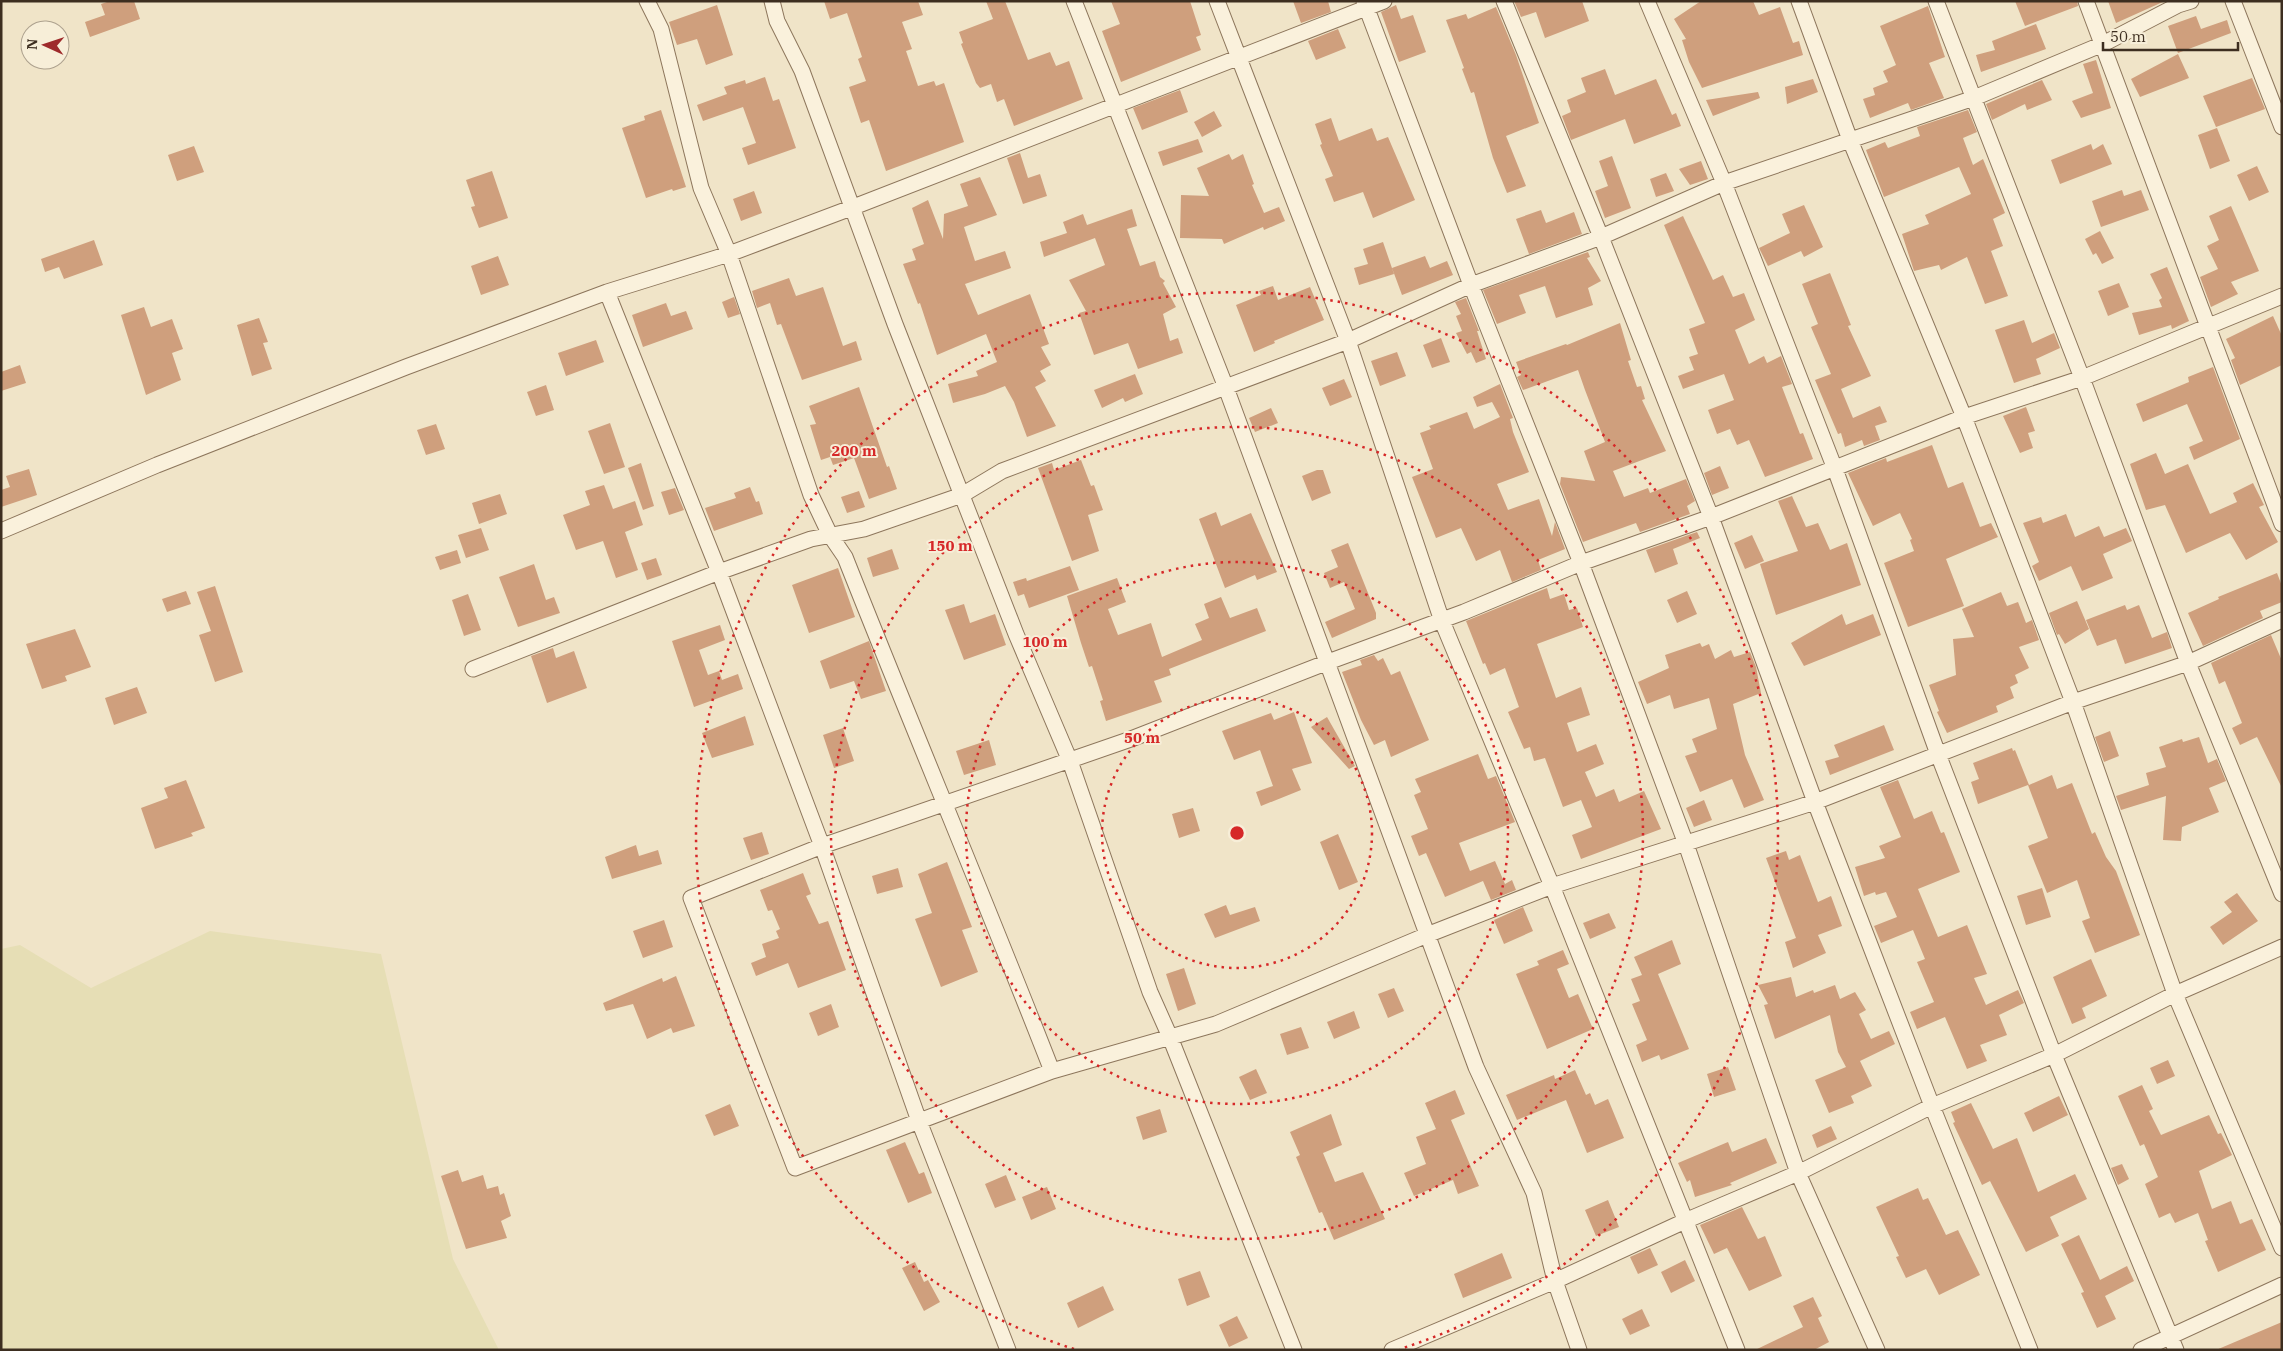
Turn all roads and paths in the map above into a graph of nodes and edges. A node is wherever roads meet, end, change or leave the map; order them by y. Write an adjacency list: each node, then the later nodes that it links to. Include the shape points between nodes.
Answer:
1 (647, 1): 23 (street, via 661,29 701,188)
2 (772, 1): 21 (street, via 802,71)
3 (1074, 1): 17 (street)
4 (1217, 1): 15 (street)
5 (1384, 1): 13 (street)
6 (1504, 1): 22 (street)
7 (1647, 1): 20 (street)
8 (1799, 1): 19 (street)
9 (1936, 1): 16 (street)
10 (2086, 1): 14 (street)
11 (2191, 1): 14 (street)
12 (2233, 1): 18 (street)
13 (1365, 5): 15 (street); 24 (street)
14 (2103, 44): 16 (street); 27 (street)
15 (1238, 59): 17 (street); 28 (street)
16 (1974, 98): 19 (street); 29 (street)
17 (1114, 104): 21 (street); 30 (street)
18 (2282, 127)
19 (1850, 140): 20 (street); 31 (street)
20 (1724, 183): 22 (street); 32 (street)
21 (851, 208): 23 (street); 33 (street)
22 (1601, 237): 24 (street); 34 (street)
23 (729, 254): 25 (street); 37 (street, via 811,494)
24 (1471, 285): 28 (street); 38 (street)
25 (607, 292): 36 (street, via 176,458); 39 (street)
26 (2282, 296): 27 (street)
27 (2208, 327): 29 (street); 35 (street)
28 (1348, 341): 30 (street); 41 (street)
29 (2082, 378): 31 (street); 43 (street)
30 (1225, 385): 33 (street, via 1002,471); 42 (street)
31 (1964, 418): 32 (street); 45 (street)
32 (1835, 469): 34 (street); 46 (street)
33 (962, 495): 37 (street, via 864,529); 47 (street)
34 (1711, 517): 38 (street); 48 (street)
35 (2282, 524)
36 (1, 531)
37 (830, 535): 39 (street); 49 (street, via 845,557)
38 (1581, 563): 41 (street); 50 (street)
39 (719, 572): 44 (street); 51 (street)
40 (2282, 620): 43 (street)
41 (1442, 621): 42 (street); 52 (street)
42 (1328, 662): 47 (street); 54 (street)
43 (2188, 663): 45 (street); 53 (street)
44 (473, 669)
45 (2073, 702): 46 (street); 56 (street)
46 (1938, 754): 48 (street); 58 (street)
47 (1070, 761): 49 (street); 57 (street, via 1150,992)
48 (1815, 802): 50 (street); 60 (street)
49 (944, 804): 51 (street); 59 (street)
50 (1686, 844): 52 (street); 62 (street)
51 (822, 846): 61 (street); 61 (street, via 691,898 795,1168)
52 (1552, 886): 54 (street); 63 (street)
53 (2282, 894)
54 (1427, 934): 57 (street, via 1216,1024); 65 (street, via 1476,1067 1534,1193)
55 (2282, 947): 56 (street)
56 (2175, 994): 58 (street); 64 (street)
57 (1170, 1037): 59 (street); 69 (street)
58 (2054, 1055): 60 (street); 67 (street)
59 (1052, 1071): 61 (street)
60 (1932, 1106): 62 (street); 74 (street)
61 (918, 1121): 68 (street)
62 (1798, 1173): 63 (street); 73 (street)
63 (1685, 1221): 65 (street); 72 (street)
64 (2282, 1248)
65 (1554, 1281): 70 (street); 71 (street)
66 (2282, 1285): 67 (street)
67 (2174, 1343): 75 (street)
68 (1008, 1350)
69 (1294, 1350)
70 (1392, 1350)
71 (1579, 1350)
72 (1737, 1350)
73 (1877, 1350)
74 (2030, 1350)
75 (2142, 1350)

